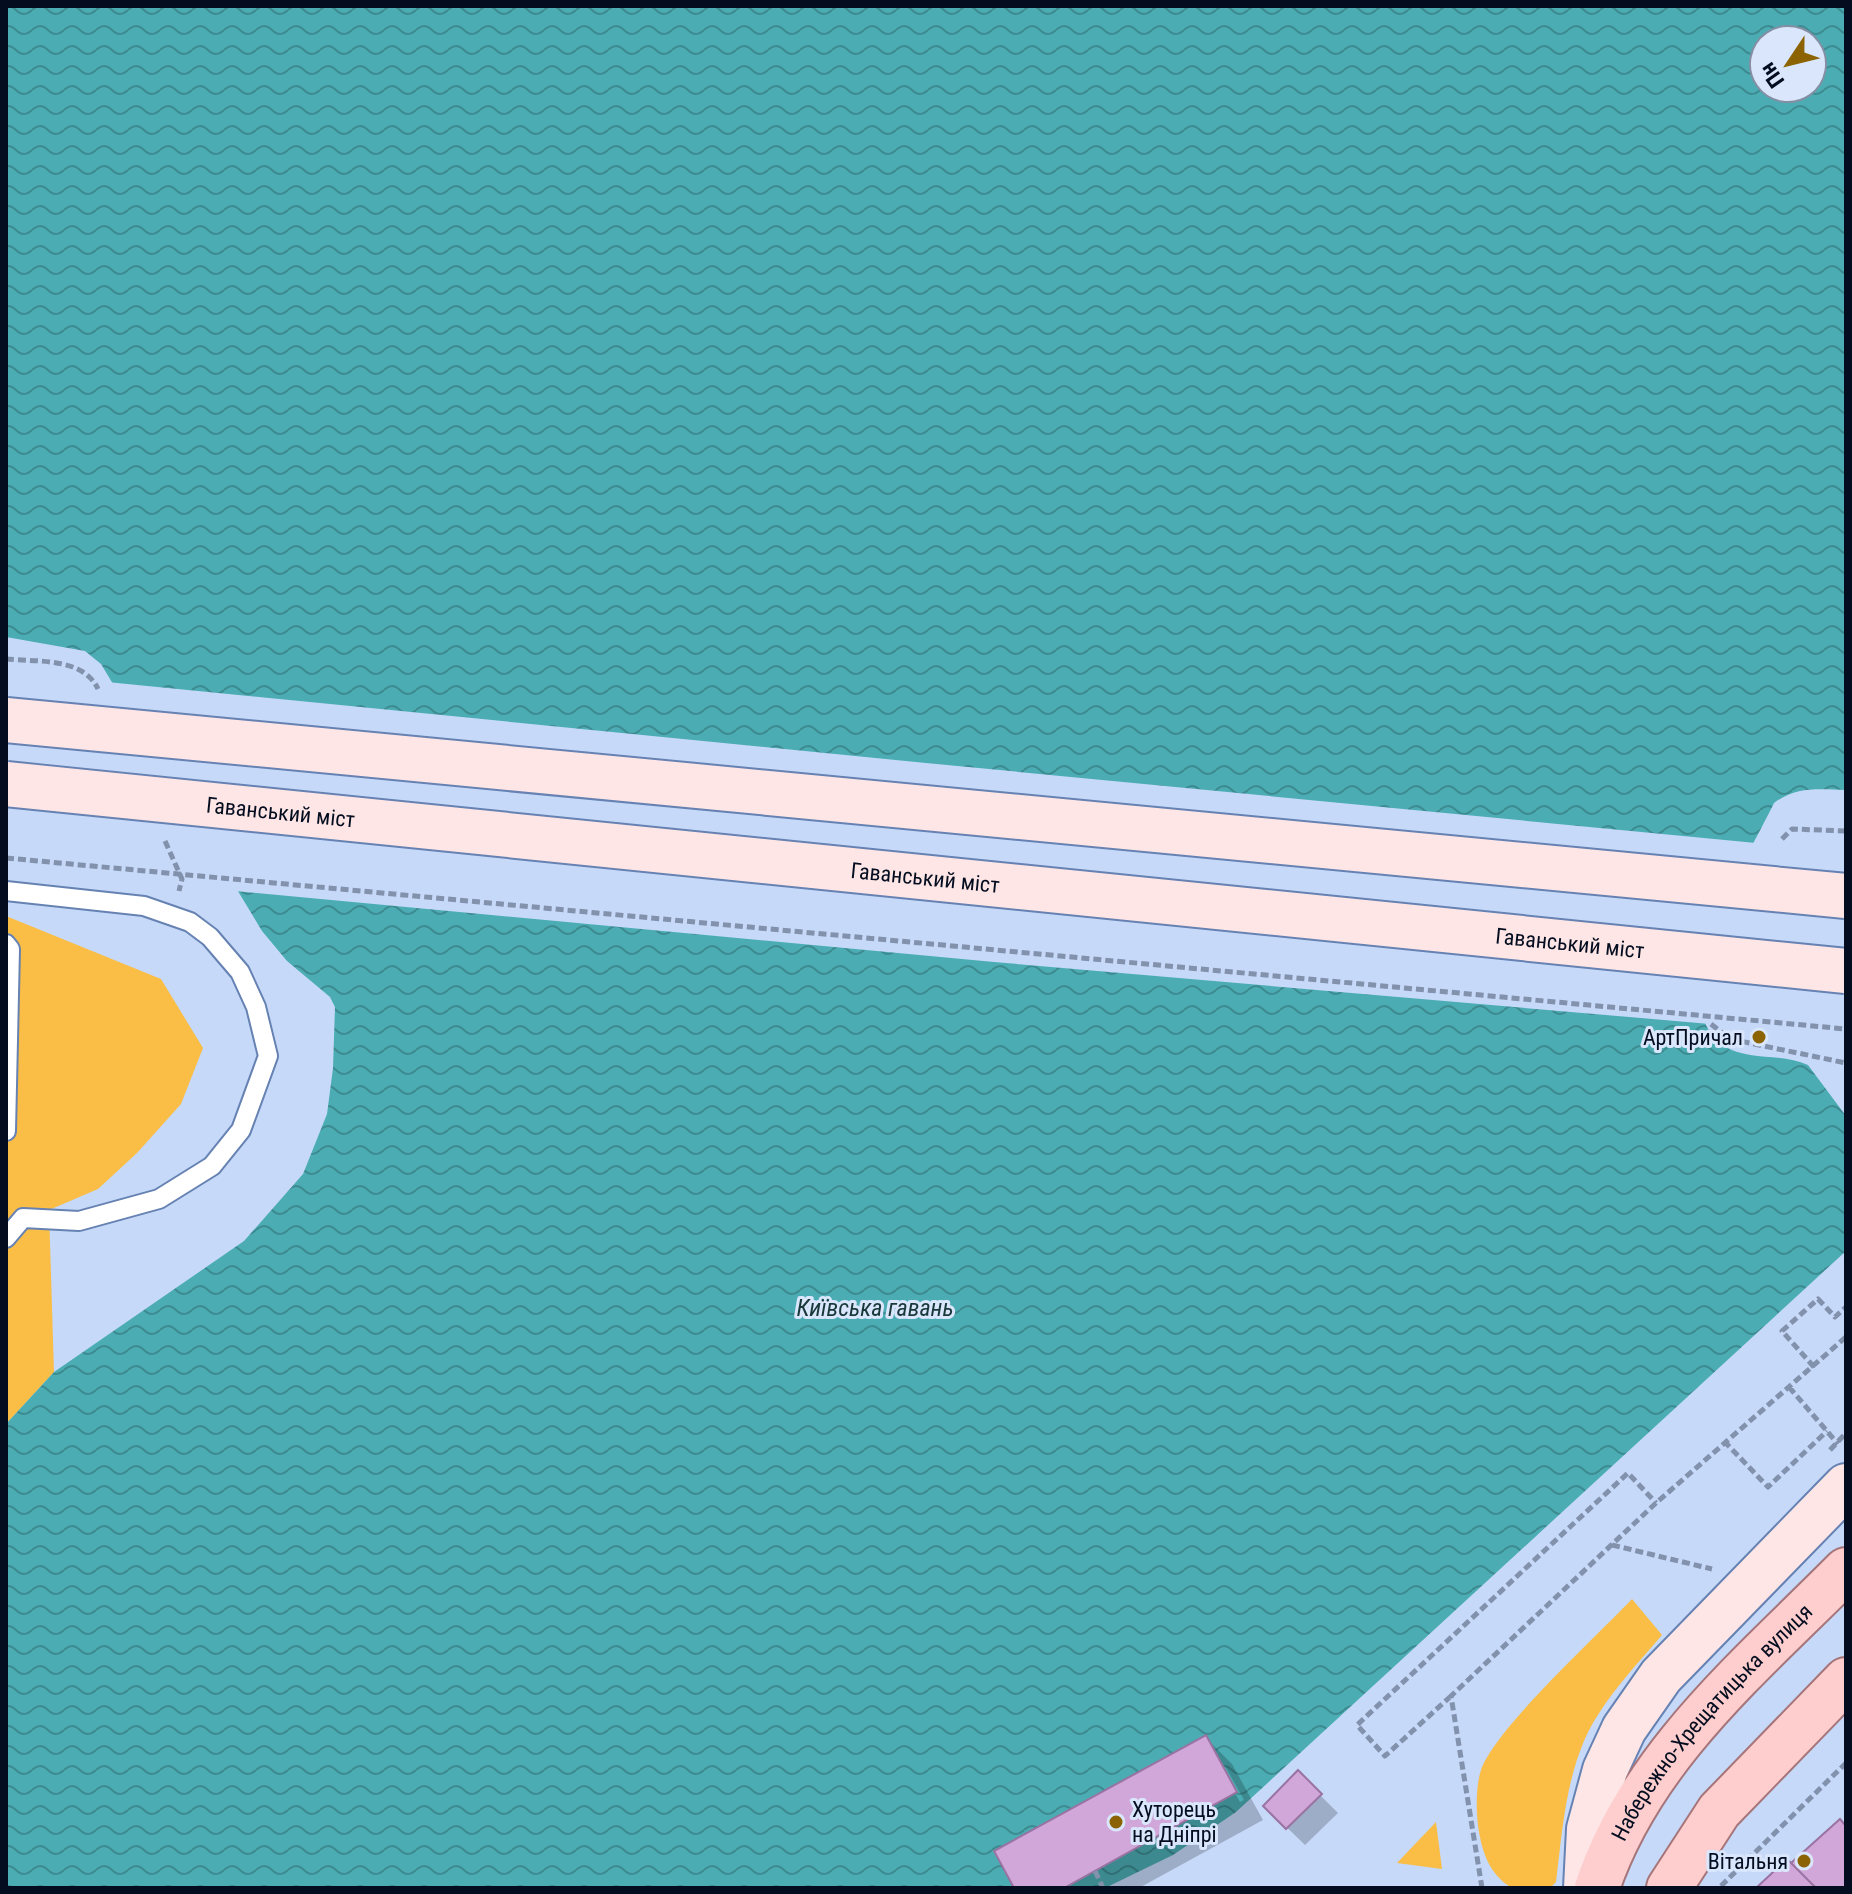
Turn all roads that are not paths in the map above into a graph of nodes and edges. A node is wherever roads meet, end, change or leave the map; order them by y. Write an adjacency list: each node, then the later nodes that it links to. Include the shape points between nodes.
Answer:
1 (6, 720): 4 (main road, bridge)
2 (6, 784): 6 (main road, Гаванський міст, bridge)
3 (6, 891): 8 (lane, via 144,906 190,922 240,972 256,1007 268,1056 241,1130 212,1166 159,1199 79,1221 23,1218)
4 (1846, 896)
5 (6, 944): 7 (lane)
6 (1846, 971)
7 (6, 1131)
8 (6, 1238)
9 (1846, 1486): 12 (main road, via 1661,1676 1624,1729 1605,1770 1589,1829)
10 (1846, 1570): 13 (main road, Набережно-Хрещатицька вулиця, via 1664,1758 1617,1836)
11 (1846, 1680): 14 (main road, via 1719,1811)
12 (1586, 1888)
13 (1597, 1888)
14 (1669, 1888)

